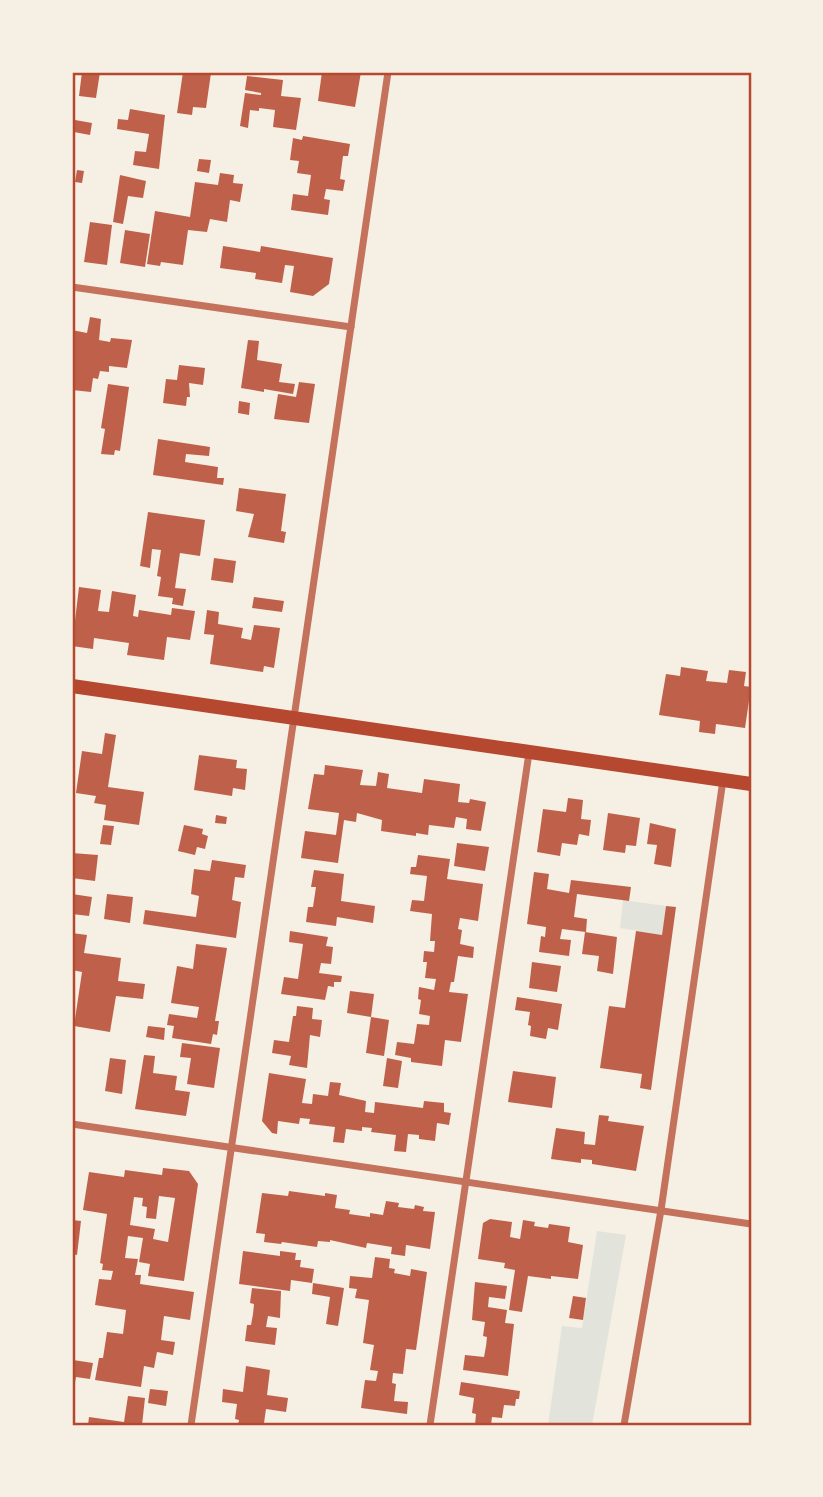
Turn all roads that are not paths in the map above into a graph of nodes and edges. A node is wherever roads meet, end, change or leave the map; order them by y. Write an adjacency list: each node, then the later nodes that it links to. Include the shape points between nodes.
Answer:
1 (388, 72): 3 (street)
2 (72, 287): 3 (street)
3 (351, 327): 5 (street)
4 (72, 685): 5 (main road)
5 (294, 717): 6 (main road); 10 (street)
6 (529, 752): 7 (main road); 11 (street)
7 (723, 780): 8 (main road); 12 (street)
8 (751, 784)
9 (72, 1124): 10 (street)
10 (232, 1148): 11 (street); 14 (street)
11 (466, 1182): 12 (street); 15 (street)
12 (661, 1210): 13 (street); 16 (street)
13 (751, 1224)
14 (191, 1425)
15 (430, 1425)
16 (624, 1425)

